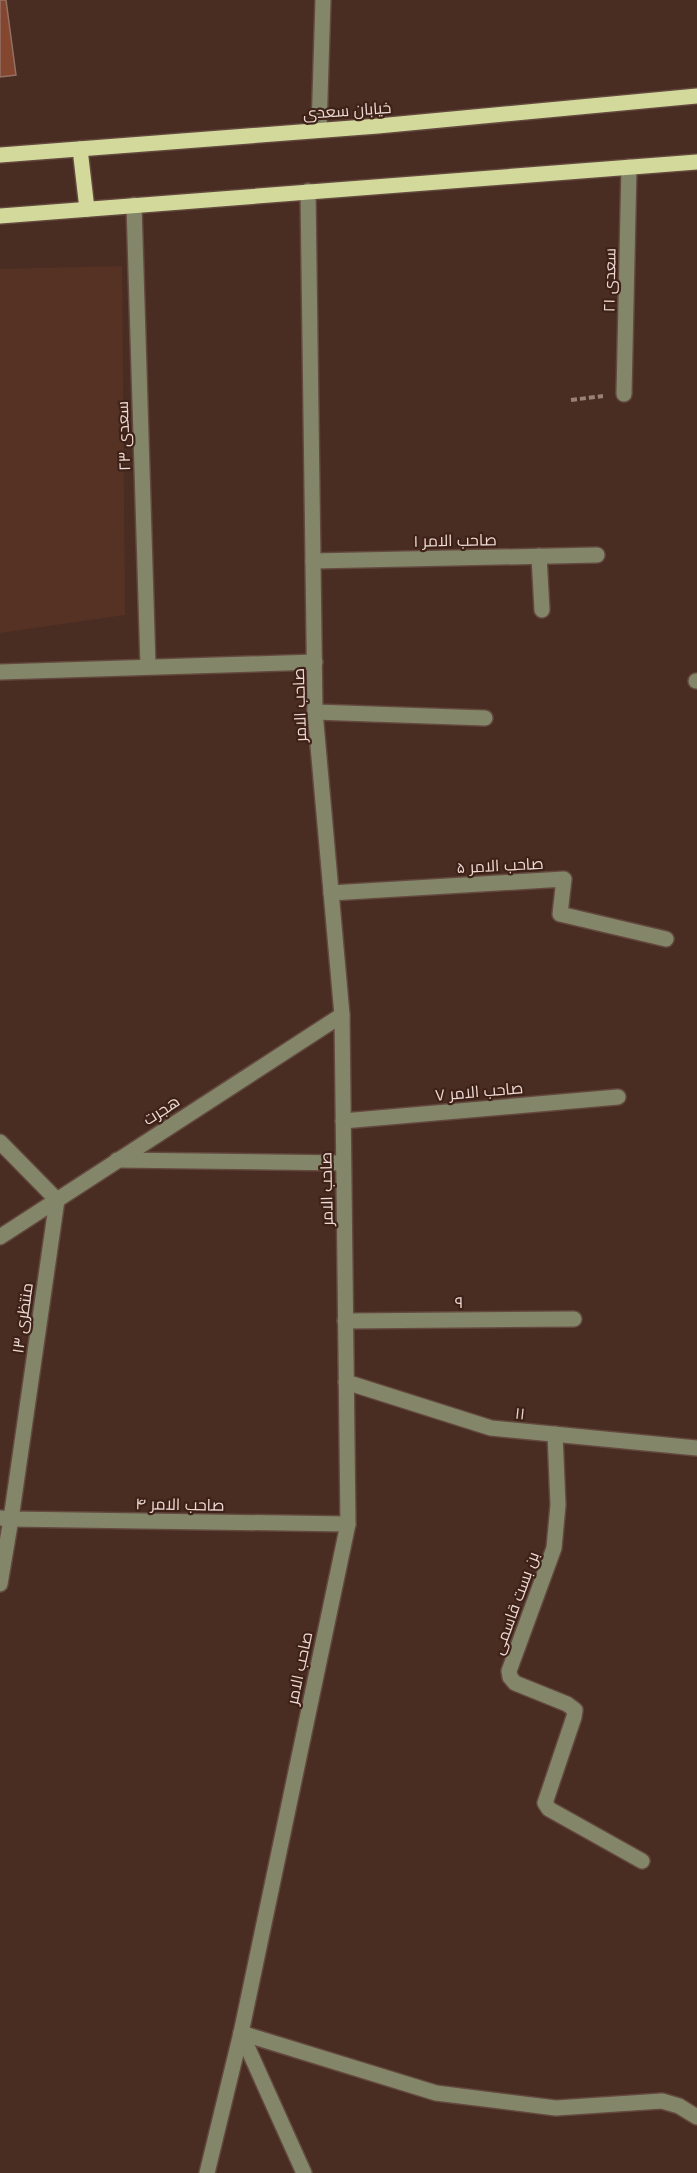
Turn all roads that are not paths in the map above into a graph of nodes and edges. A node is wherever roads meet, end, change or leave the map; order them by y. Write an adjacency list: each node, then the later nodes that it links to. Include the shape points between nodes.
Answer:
1 (323, 0): 3 (street)
2 (697, 96): 3 (main road, خیابان سعدی)
3 (319, 130): 4 (main road, خیابان سعدی)
4 (80, 149): 5 (main road, خیابان سعدی); 10 (main road)
5 (0, 156)
6 (697, 162): 7 (main road)
7 (630, 167): 8 (main road); 12 (street, سعدی ۲۱)
8 (308, 191): 9 (main road); 15 (street, صاحب الامر)
9 (134, 205): 10 (main road); 18 (street, سعدی ۲۳)
10 (87, 209): 11 (main road)
11 (0, 216)
12 (624, 394)
13 (597, 555): 14 (street, صاحب الامر ۱)
14 (538, 556): 15 (street, صاحب الامر ۱); 16 (street)
15 (314, 561): 17 (street, صاحب الامر)
16 (542, 610)
17 (315, 662): 18 (street); 20 (street, صاحب الامر)
18 (148, 666): 19 (street)
19 (0, 672)
20 (315, 712): 21 (street); 22 (street, صاحب الامر)
21 (485, 718)
22 (331, 893): 23 (street, صاحب الامر ۵, via 564,879 560,914); 24 (street, صاحب الامر)
23 (666, 939)
24 (342, 1016): 26 (street, صاحب الامر); 28 (street, هجرت)
25 (618, 1097): 26 (street, صاحب الامر ۷)
26 (343, 1121): 29 (street, صاحب الامر)
27 (0, 1142): 30 (street)
28 (117, 1160): 29 (street); 30 (street, هجرت)
29 (344, 1163): 33 (street, صاحب الامر)
30 (57, 1200): 31 (street, هجرت); 37 (street, منتظری ۱۳)
31 (0, 1237)
32 (574, 1319): 33 (street, ۹)
33 (345, 1322): 34 (street, صاحب الامر)
34 (346, 1382): 35 (street, ۱۱, via 490,1428); 38 (street, صاحب الامر)
35 (555, 1434): 36 (street, ۱۱); 40 (street, بن بست قاسمی, via 558,1505 554,1548 510,1677 515,1683 574,1710 545,1803 549,1809)
36 (697, 1448)
37 (6, 1519): 38 (street, صاحب الامر ۴); 39 (street, منتظری ۱۳)
38 (348, 1524): 41 (street, صاحب الامر)
39 (0, 1584)
40 (642, 1862)
41 (241, 2033): 42 (street, via 436,2093 556,2108 663,2101); 43 (street, صاحب الامر); 44 (street)
42 (697, 2117)
43 (207, 2173)
44 (304, 2173)

